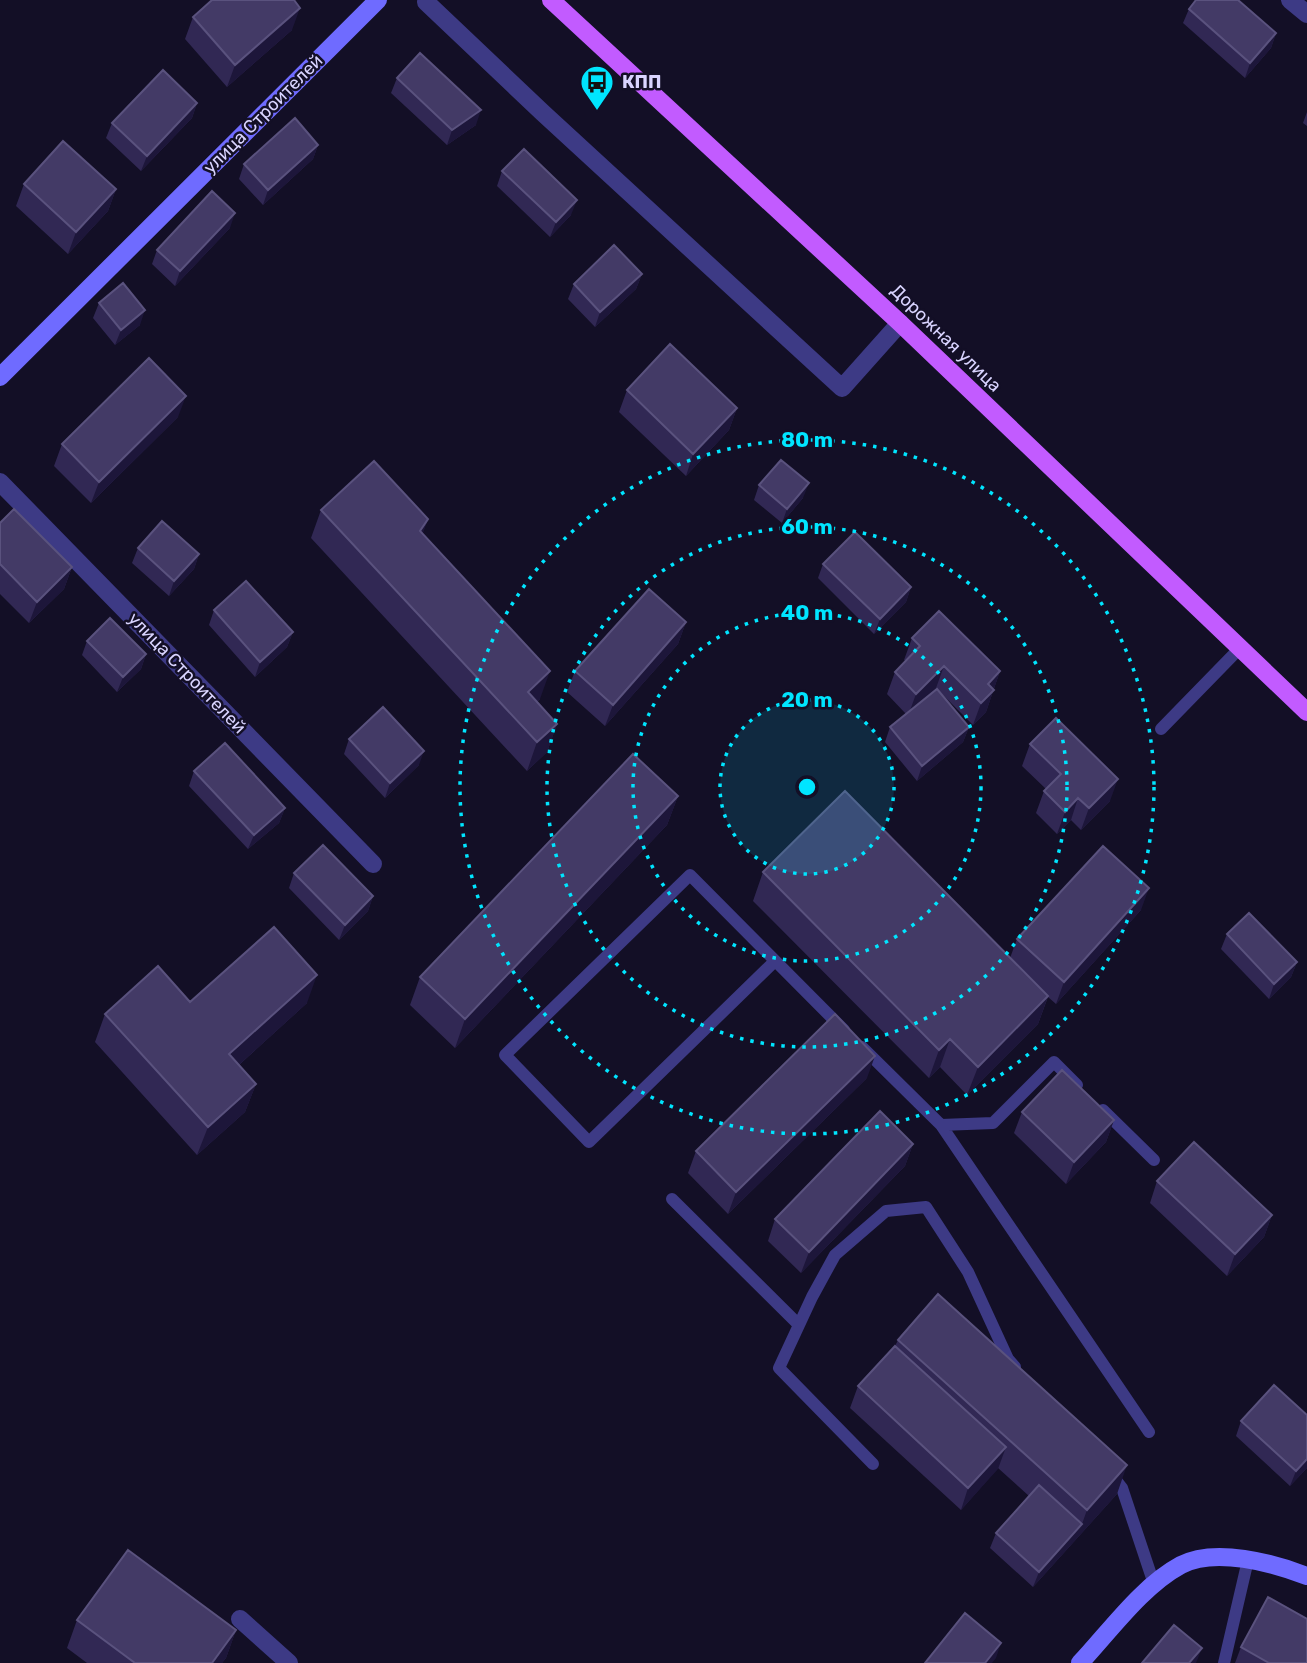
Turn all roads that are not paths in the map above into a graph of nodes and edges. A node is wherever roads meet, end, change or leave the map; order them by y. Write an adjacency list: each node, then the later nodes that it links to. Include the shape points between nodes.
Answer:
1 (378, 0): 7 (street, улица Строителей)
2 (551, 0): 6 (main road, Дорожная улица)
3 (1290, 0): 5 (street)
4 (426, 2): 6 (street, via 842,388)
5 (1307, 14)
6 (900, 323): 9 (main road, Дорожная улица)
7 (0, 377)
8 (0, 482): 12 (street, улица Строителей)
9 (1239, 649): 10 (main road, Дорожная улица); 11 (lane)
10 (1307, 712)
11 (1161, 729)
12 (373, 864)
13 (774, 962): 13 (lane, via 690,875 505,1055 589,1142); 14 (lane)
14 (941, 1125): 15 (lane, via 993,1123 1054,1062); 19 (lane)
15 (1154, 1160)
16 (672, 1199): 17 (lane)
17 (799, 1325): 18 (lane, via 835,1255 887,1211 926,1208 968,1272 1008,1359); 20 (lane, via 779,1368)
18 (1025, 1376)
19 (1149, 1432)
20 (873, 1464)
21 (1106, 1468): 24 (lane, via 1122,1488)
22 (1248, 1560): 23 (street); 24 (street, via 1223,1556 1183,1564); 28 (lane)
23 (1307, 1576)
24 (1154, 1584): 27 (street)
25 (240, 1619): 26 (street)
26 (289, 1663)
27 (1080, 1663)
28 (1224, 1663)

